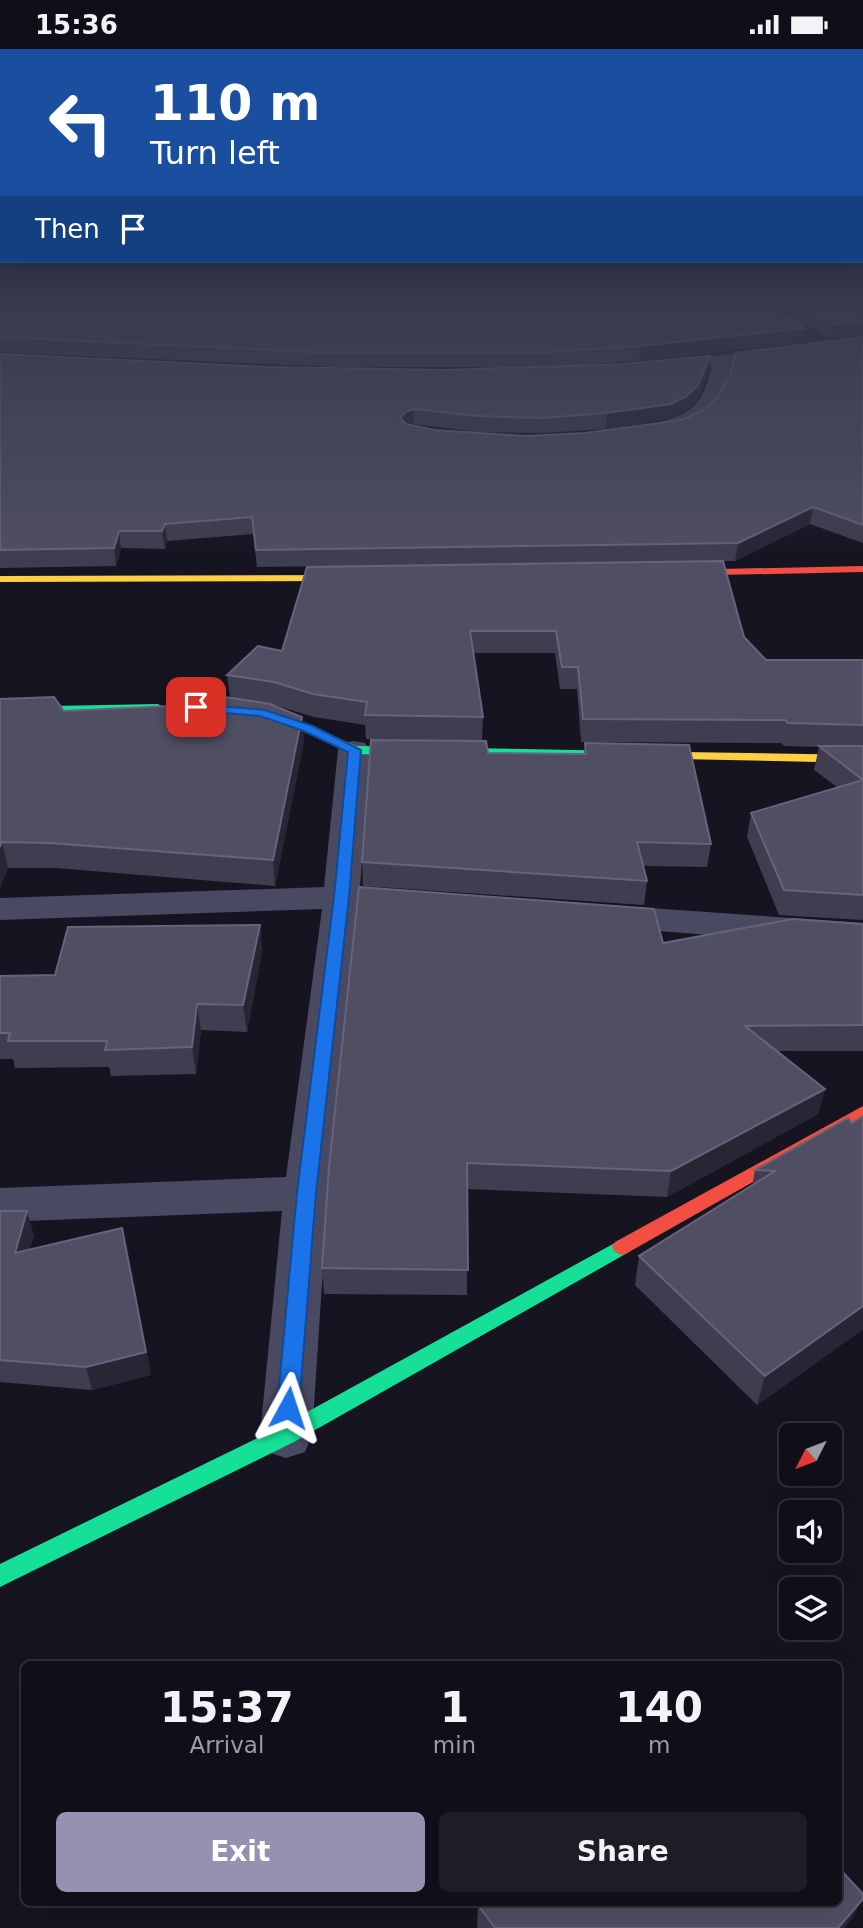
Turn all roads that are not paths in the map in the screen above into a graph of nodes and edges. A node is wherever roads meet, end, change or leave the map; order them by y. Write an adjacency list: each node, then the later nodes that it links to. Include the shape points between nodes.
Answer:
1 (718, 385): 2 (street, via 715,397 691,421)
2 (639, 433)
3 (863, 569): 4 (street)
4 (658, 573)
5 (373, 577): 6 (street)
6 (0, 579)
7 (170, 708): 8 (street)
8 (0, 711)
9 (235, 711): 10 (street, via 261,713)
10 (354, 750): 11 (street); 12 (street)
11 (863, 759)
12 (341, 897): 13 (street); 14 (street); 18 (street)
13 (438, 904)
14 (0, 909)
15 (575, 914): 16 (street)
16 (863, 935)
17 (863, 1112): 20 (street)
18 (306, 1193): 19 (street); 20 (street)
19 (0, 1205)
20 (286, 1435): 21 (street)
21 (0, 1576)

